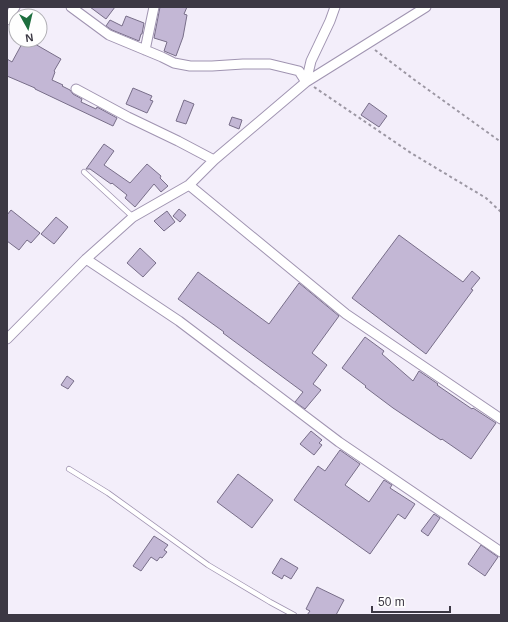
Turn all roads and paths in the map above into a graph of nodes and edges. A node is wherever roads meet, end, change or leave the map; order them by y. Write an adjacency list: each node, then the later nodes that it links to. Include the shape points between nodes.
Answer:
1 (15, 7): 6 (street)
2 (71, 7): 8 (street, via 109,35)
3 (154, 7): 8 (street)
4 (335, 7): 9 (street, via 311,61)
5 (426, 7): 7 (street)
6 (7, 20)
7 (366, 44): 9 (street); 11 (path)
8 (145, 50): 9 (street, via 174,63 190,66 270,64 299,71)
9 (306, 82): 12 (street); 15 (path, via 411,153 486,198)
10 (76, 89): 12 (street)
11 (501, 142)
12 (214, 160): 14 (street)
13 (84, 172): 16 (lane)
14 (189, 185): 16 (street); 19 (street, via 346,314)
15 (501, 212)
16 (133, 217): 17 (street)
17 (86, 258): 18 (street); 21 (street, via 179,320 339,442)
18 (8, 335)
19 (501, 419)
20 (69, 469): 22 (lane, via 114,497 208,564)
21 (501, 552)
22 (294, 615)

